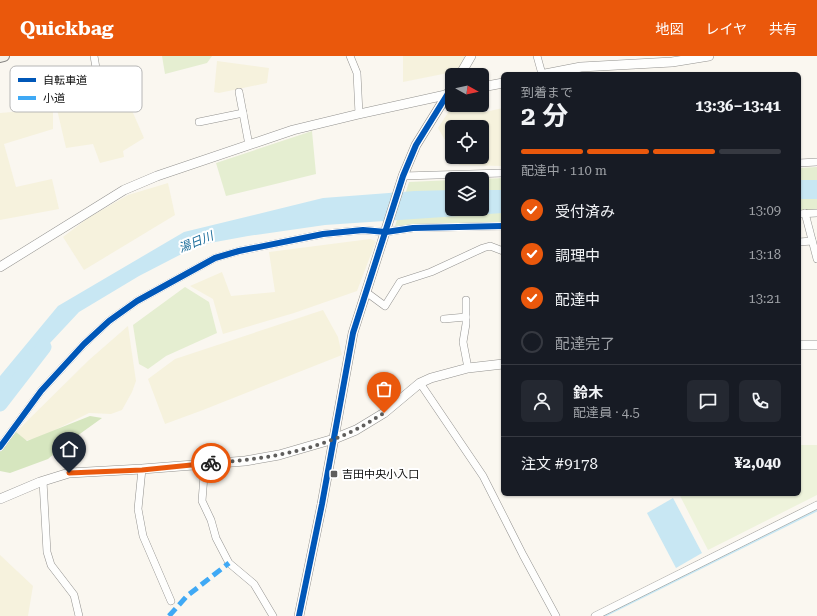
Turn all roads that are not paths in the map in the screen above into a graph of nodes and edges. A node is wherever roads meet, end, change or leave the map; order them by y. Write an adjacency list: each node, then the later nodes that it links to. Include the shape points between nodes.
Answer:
1 (4, 56): 7 (main road)
2 (94, 56): 9 (street)
3 (350, 56): 19 (street, via 356,73)
4 (471, 56): 10 (street)
5 (537, 56): 11 (street)
6 (709, 56): 8 (street)
7 (0, 57)
8 (671, 59): 12 (street, via 582,67)
9 (96, 66)
10 (464, 68)
11 (541, 72)
12 (556, 72)
13 (501, 83): 14 (street)
14 (489, 86)
15 (239, 92): 18 (street)
16 (445, 93): 19 (street)
17 (445, 100): 25 (street, via 416,145)
18 (242, 113): 20 (street); 21 (street)
19 (358, 114): 21 (street, via 294,130)
20 (199, 122)
21 (249, 145): 34 (street, via 164,173 124,190)
22 (817, 162): 23 (street)
23 (801, 163)
24 (501, 173): 25 (street)
25 (402, 179): 29 (street)
26 (802, 213): 27 (street); 30 (street)
27 (817, 213)
28 (501, 226): 29 (street, via 413,228)
29 (386, 232): 35 (street); 45 (street, via 363,230 322,234 215,258 109,321 79,349 41,391)
30 (812, 241): 31 (street); 33 (street)
31 (801, 242)
32 (501, 250): 35 (street, via 490,246 483,248 431,272 400,282 384,306)
33 (817, 259)
34 (0, 267)
35 (366, 292): 44 (street, via 353,333)
36 (466, 300): 37 (street)
37 (466, 317): 38 (street); 42 (street, via 464,342)
38 (444, 319)
39 (801, 345): 40 (street)
40 (817, 345)
41 (501, 364): 42 (street)
42 (468, 368): 43 (street)
43 (420, 383): 44 (street, via 384,413 356,430); 55 (street, via 482,476)
44 (334, 439): 46 (street, via 279,455 245,461); 54 (street)
45 (0, 447)
46 (205, 463): 47 (street); 53 (street, via 202,501 216,538 229,563 254,584)
47 (142, 470): 48 (street, via 69,473); 51 (street, via 138,509 142,536)
48 (43, 481): 49 (street); 52 (street, via 47,552 51,565 74,595)
49 (0, 498)
50 (817, 504): 56 (street)
51 (171, 601)
52 (78, 616)
53 (273, 616)
54 (298, 616)
55 (556, 616)
56 (595, 616)

